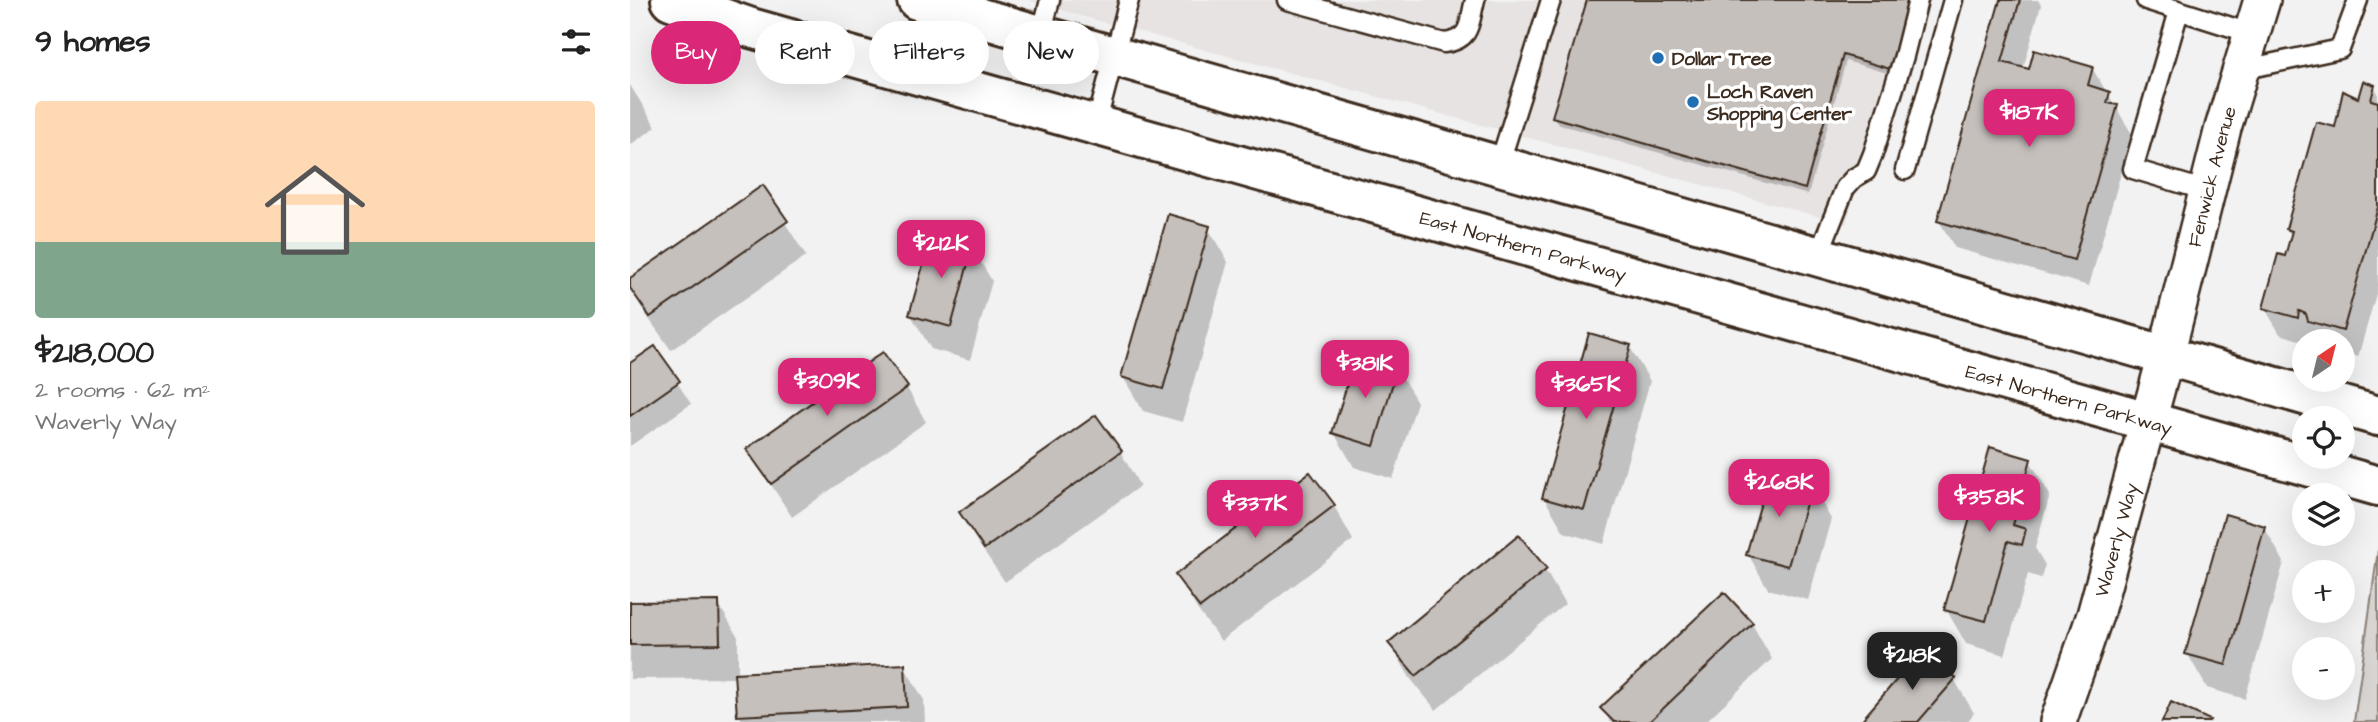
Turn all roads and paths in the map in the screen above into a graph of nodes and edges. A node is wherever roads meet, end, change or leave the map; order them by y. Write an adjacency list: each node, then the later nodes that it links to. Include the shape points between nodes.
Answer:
1 (671, 0): 17 (main road, East Northern Parkway)
2 (917, 0): 13 (main road)
3 (1129, 0): 15 (lane)
4 (1287, 0): 5 (lane, via 1444,43 1457,42 1466,35)
5 (1475, 0)
6 (1551, 0): 18 (lane)
7 (1918, 0): 21 (lane, via 1873,154 1866,171 1845,188)
8 (1953, 0): 19 (lane)
9 (2146, 0): 12 (lane)
10 (2262, 0): 14 (street, Fenwick Avenue)
11 (2358, 0): 16 (lane, via 2340,48)
12 (2179, 11): 14 (lane); 20 (lane, via 2133,169)
13 (1046, 18): 15 (main road)
14 (2253, 34): 16 (street, Fenwick Avenue)
15 (1113, 55): 17 (lane); 18 (main road)
16 (2241, 70): 20 (street, Fenwick Avenue)
17 (1096, 125): 24 (main road, East Northern Parkway)
18 (1499, 165): 21 (main road)
19 (1905, 170)
20 (2207, 191): 22 (street, Fenwick Avenue)
21 (1818, 256): 22 (main road)
22 (2166, 355): 23 (main road); 24 (street, Waverly Way)
23 (2378, 415)
24 (2149, 420): 25 (main road, East Northern Parkway); 26 (street, Waverly Way, via 2095,615)
25 (2378, 486)
26 (2058, 722)

